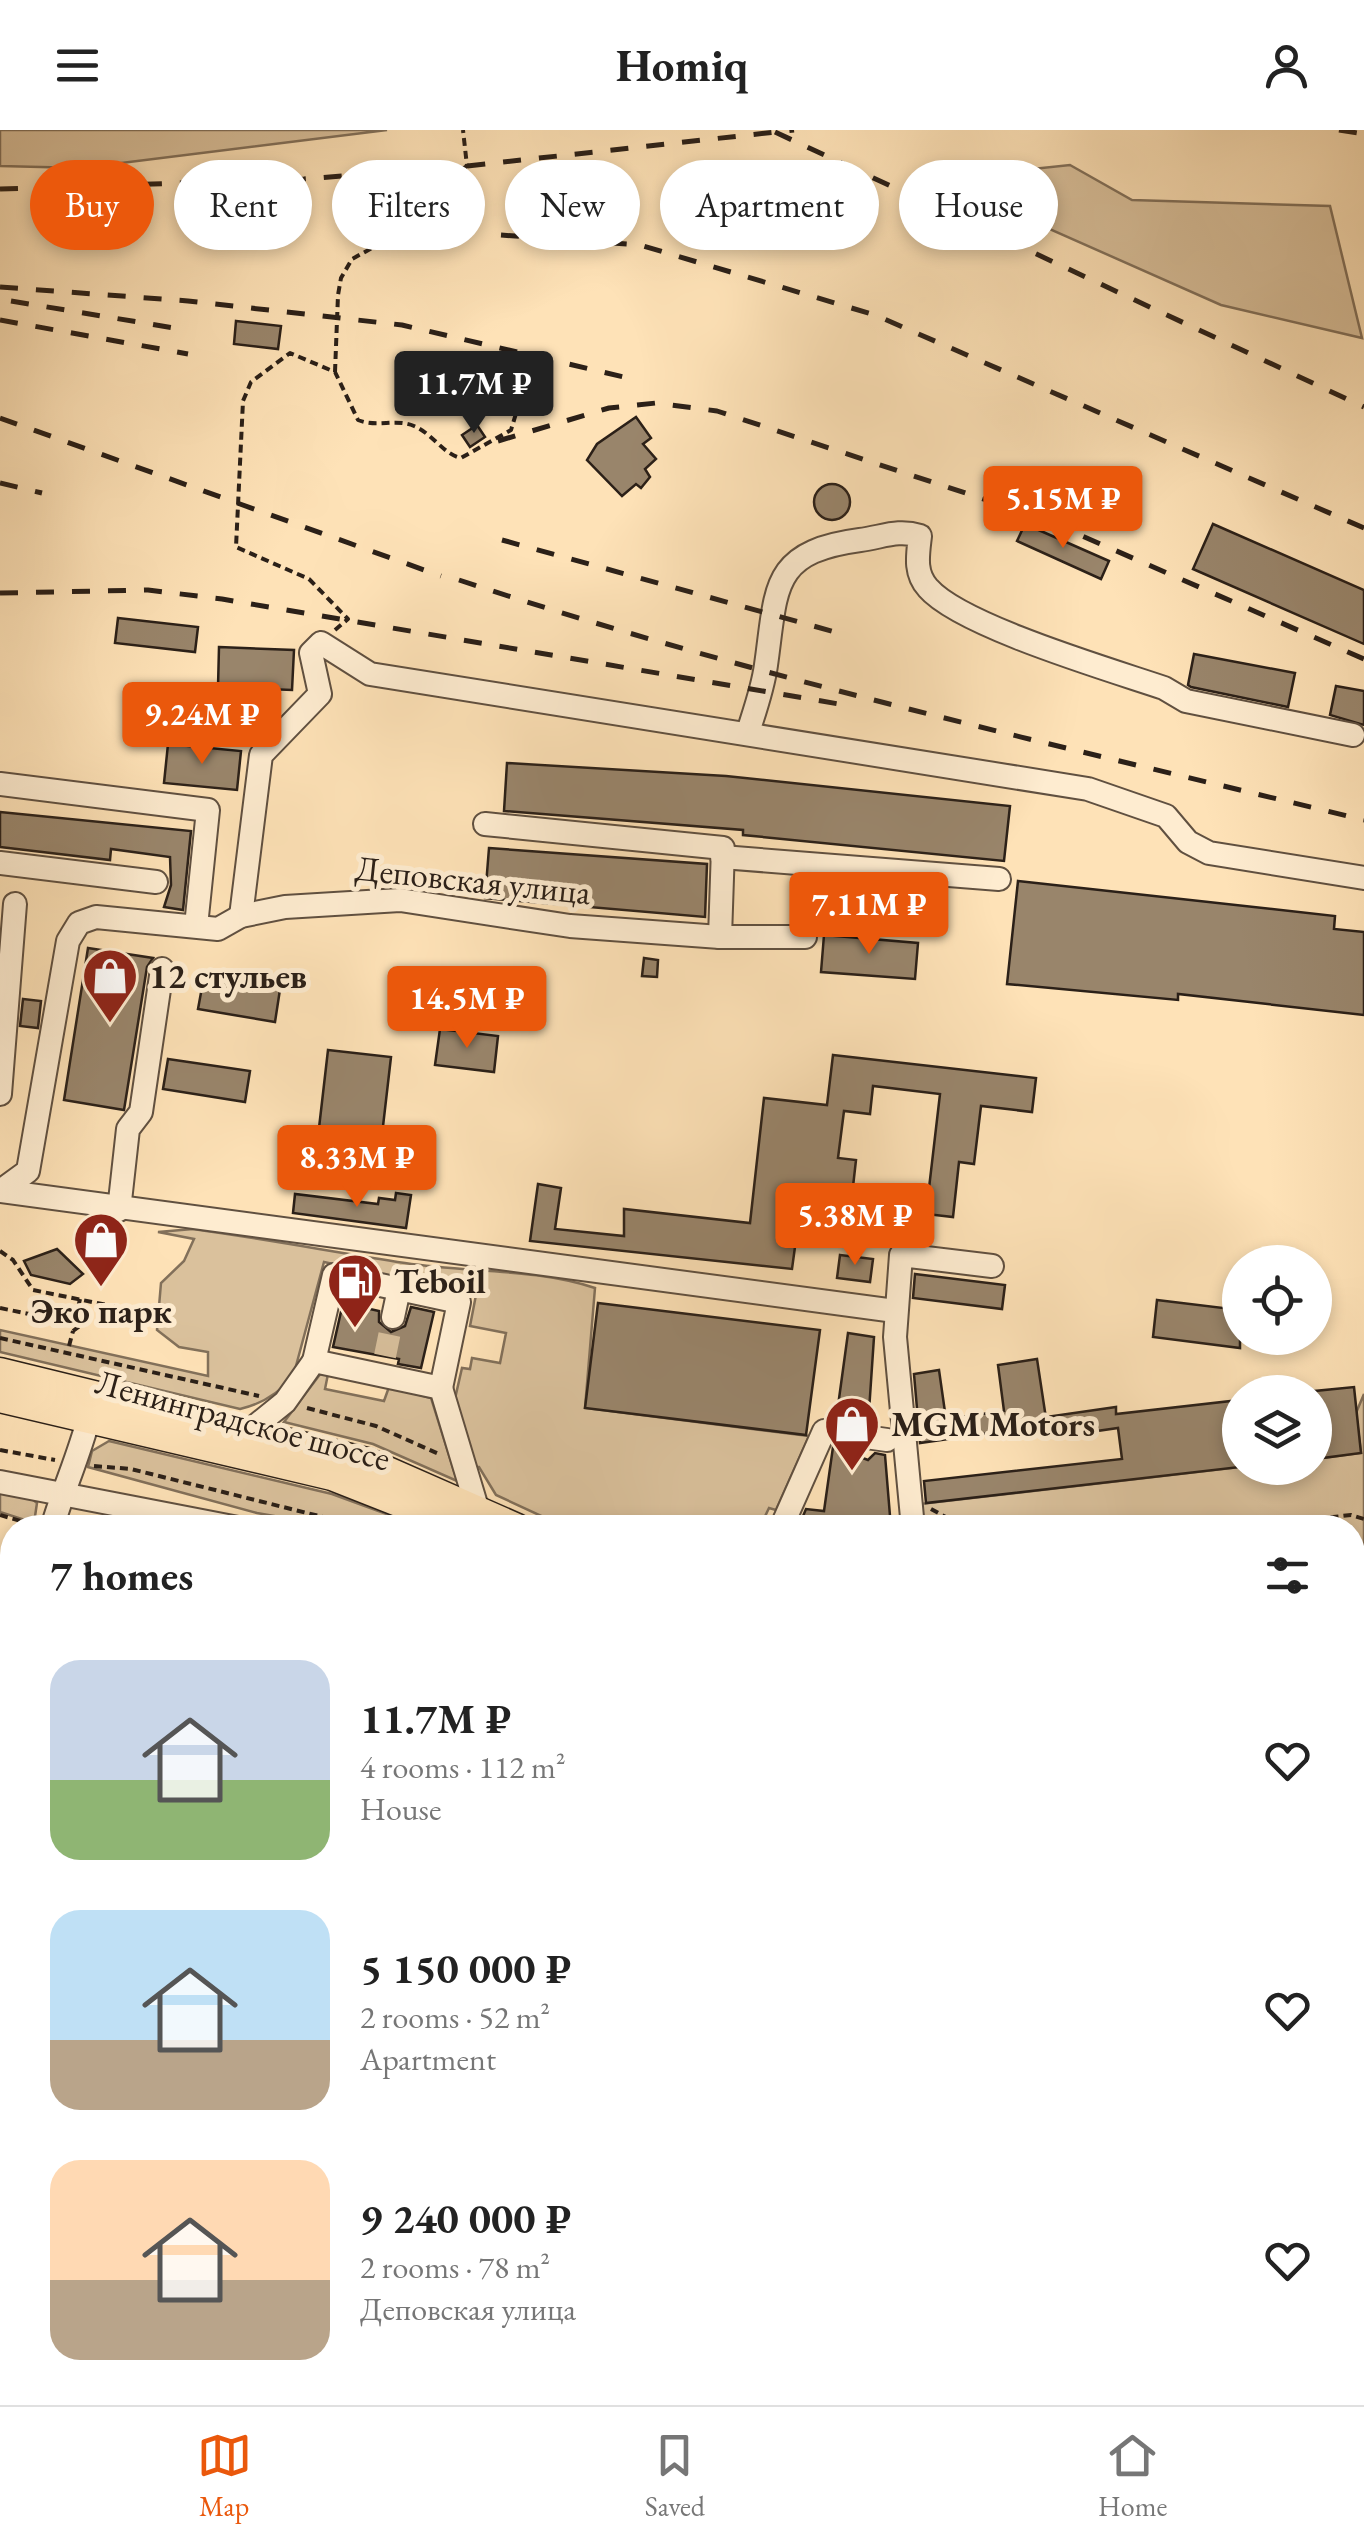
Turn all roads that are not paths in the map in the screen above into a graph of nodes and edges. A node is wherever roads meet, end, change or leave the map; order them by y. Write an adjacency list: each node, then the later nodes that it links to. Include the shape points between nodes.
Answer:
1 (748, 732): 2 (street, via 780,582 820,546 901,530 920,536 918,563 928,589 964,614 1186,701); 7 (street, via 1088,790 1166,816 1188,842 1209,853); 11 (street, via 370,674 320,643 311,653 320,694 261,755)
2 (1353, 735)
3 (0, 784): 12 (street, via 208,810)
4 (485, 824): 5 (street, via 723,848)
5 (722, 858): 8 (street); 13 (street)
6 (0, 863): 9 (street)
7 (1364, 878)
8 (999, 879)
9 (156, 882)
10 (15, 904): 16 (street)
11 (242, 916): 12 (street, Деповская улица, via 218,929); 13 (street, Деповская улица, via 323,901 400,900 570,926)
12 (196, 926): 17 (street, Деповская улица, via 96,916 79,923 68,940 28,1170)
13 (720, 937): 14 (street, Деповская улица)
14 (806, 937)
15 (162, 969): 18 (street, via 141,1112 128,1128)
16 (0, 1094)
17 (1, 1190): 18 (street)
18 (119, 1210): 21 (street)
19 (992, 1266): 21 (street, via 901,1255)
20 (398, 1289): 22 (street); 23 (street, via 334,1274); 25 (street, via 459,1302)
21 (895, 1311): 38 (street)
22 (392, 1317)
23 (314, 1361): 25 (street, via 383,1366); 28 (street, via 286,1402)
24 (0, 1372): 28 (main road, Ленинградское шоссе)
25 (441, 1388): 36 (street)
26 (0, 1398): 27 (main road, Ленинградское шоссе)
27 (90, 1418): 31 (street); 34 (main road, Ленинградское шоссе, via 332,1476)
28 (248, 1432): 35 (main road, Ленинградское шоссе, via 367,1462)
29 (887, 1440): 37 (street, via 824,1431)
30 (0, 1482): 31 (street)
31 (63, 1492): 32 (street); 33 (street)
32 (49, 1515)
33 (126, 1515)
34 (457, 1515)
35 (463, 1515)
36 (469, 1515)
37 (786, 1515)
38 (912, 1515)

